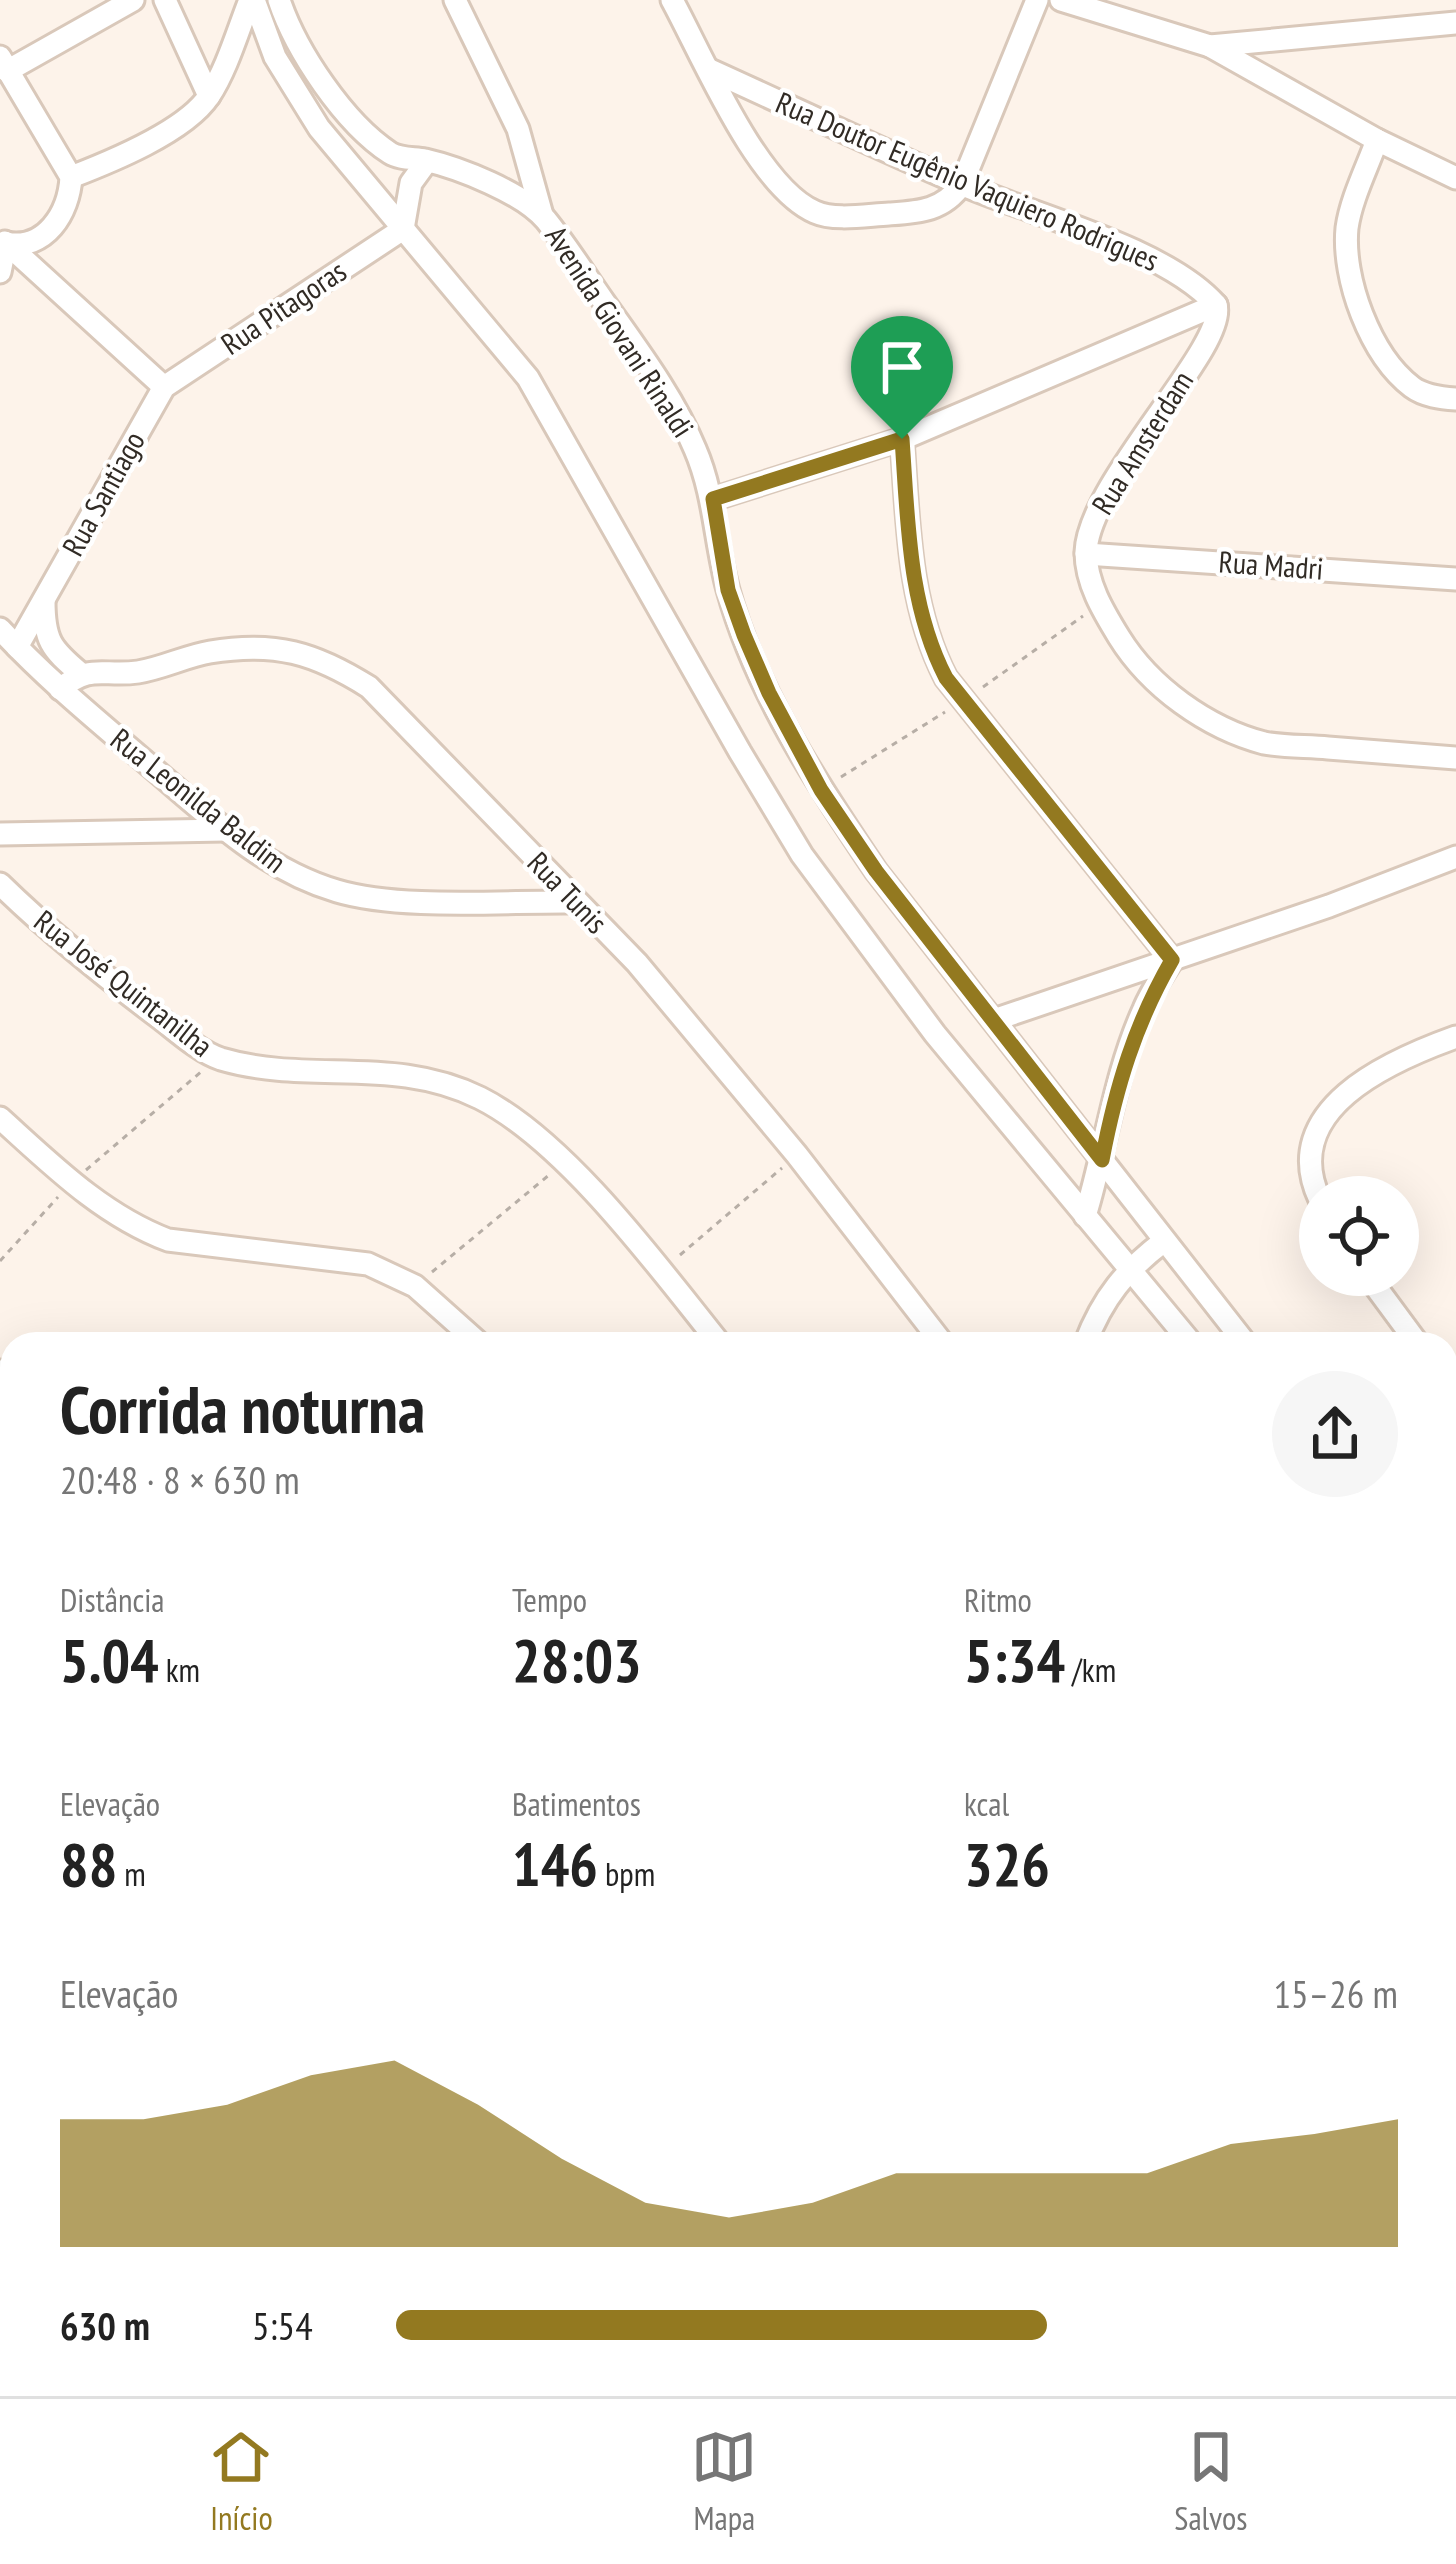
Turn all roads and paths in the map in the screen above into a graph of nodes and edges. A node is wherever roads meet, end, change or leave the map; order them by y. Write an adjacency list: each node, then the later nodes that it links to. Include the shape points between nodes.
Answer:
1 (133, 0): 11 (street)
2 (165, 0): 13 (street)
3 (252, 0): 13 (street); 20 (street, via 275,57 319,128)
4 (279, 0): 15 (street, Avenida Giovani Rinaldi, via 290,33 361,126 392,155)
5 (454, 0): 19 (street, via 518,129)
6 (672, 0): 12 (street)
7 (1037, 0): 18 (street)
8 (1061, 0): 10 (street)
9 (1456, 23): 10 (street)
10 (1210, 46): 14 (street)
11 (4, 64): 16 (street)
12 (710, 70): 18 (street, Rua Doutor Eugênio Vaquiero Rodrigues); 18 (street, via 767,172 820,215 924,212)
13 (209, 96): 16 (street, via 172,128)
14 (1377, 140): 17 (street); 25 (street, via 1348,221 1345,260 1360,310 1412,387)
15 (427, 160): 19 (street, Avenida Giovani Rinaldi, via 481,178); 20 (street, via 411,183)
16 (71, 177): 21 (street, via 70,196 41,239 22,247)
17 (1456, 178)
18 (962, 184): 23 (street, Rua Doutor Eugênio Vaquiero Rodrigues, via 1154,260)
19 (542, 215): 27 (street, Avenida Giovani Rinaldi, via 674,405)
20 (403, 229): 24 (street, Rua Pitagoras); 53 (street, via 528,378 802,855)
21 (3, 240): 22 (street); 24 (street)
22 (0, 272)
23 (1216, 305): 26 (street); 28 (street, Rua Amsterdam, via 1216,329 1111,485)
24 (164, 387): 30 (street, Rua Santiago)
25 (1456, 399)
26 (902, 439): 27 (street); 43 (street, via 915,587 946,678)
27 (713, 499): 44 (street, Avenida Giovani Rinaldi, via 744,635 821,790)
28 (1086, 554): 29 (street, Rua Madri); 35 (street, Rua Amsterdam, via 1099,604 1124,645 1205,721 1265,743)
29 (1456, 579)
30 (44, 601): 32 (street); 33 (street, via 53,651)
31 (0, 629): 32 (street, Rua Leonilda Baldim)
32 (17, 647): 34 (street, Rua Leonilda Baldim)
33 (80, 673): 34 (street); 40 (street, Rua Tunis, via 138,672 211,652 274,648 327,660 369,687)
34 (60, 689): 36 (street, Rua Leonilda Baldim)
35 (1456, 758)
36 (226, 830): 37 (street); 40 (street, Rua Leonilda Baldim, via 282,872 340,892 386,900)
37 (0, 834)
38 (1456, 857): 43 (street)
39 (0, 884): 42 (street, Rua José Quintanilha)
40 (574, 902): 48 (street, Rua Tunis, via 638,963)
41 (0, 906): 42 (street)
42 (25, 908): 46 (street, Rua José Quintanilha)
43 (1172, 960): 44 (street); 49 (street, via 1144,1008)
44 (994, 1019): 49 (street, Avenida Giovani Rinaldi)
45 (1456, 1037): 51 (street, via 1352,1087 1323,1118 1311,1149)
46 (217, 1058): 50 (street, Rua José Quintanilha, via 311,1072 421,1075 512,1116); 52 (path)
47 (0, 1118): 52 (street)
48 (797, 1156): 57 (path); 62 (street, Rua Tunis)
49 (1102, 1160): 53 (street); 54 (street, Avenida Giovani Rinaldi)
50 (565, 1162): 57 (street, Rua José Quintanilha); 58 (path)
51 (1313, 1176)
52 (72, 1182): 55 (path); 58 (street, via 168,1240 368,1264)
53 (1085, 1216): 56 (street)
54 (1164, 1241): 56 (street); 65 (street, Avenida Giovani Rinaldi)
55 (0, 1261)
56 (1128, 1269): 63 (street); 64 (street)
57 (662, 1270): 61 (street, Rua José Quintanilha)
58 (415, 1286): 60 (street)
59 (1383, 1296): 66 (street)
60 (467, 1332)
61 (711, 1332)
62 (934, 1332)
63 (1090, 1332)
64 (1182, 1332)
65 (1236, 1332)
66 (1409, 1332)

